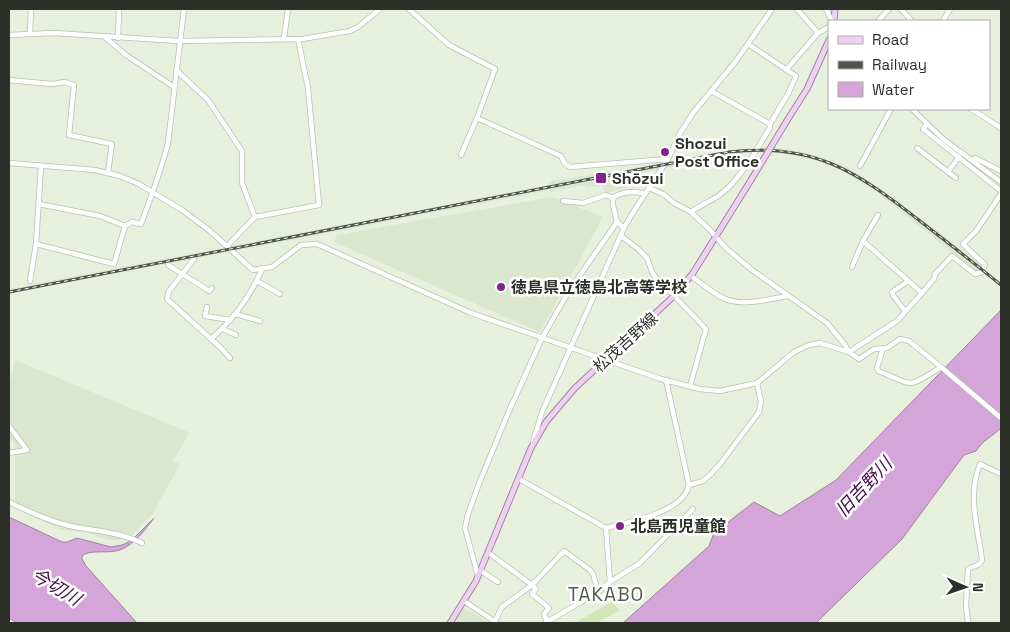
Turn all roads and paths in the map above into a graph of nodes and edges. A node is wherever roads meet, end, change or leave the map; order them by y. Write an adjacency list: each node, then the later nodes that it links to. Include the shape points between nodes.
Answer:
1 (31, 9): 18 (street)
2 (119, 9): 22 (street)
3 (184, 9): 25 (street)
4 (288, 9): 23 (street)
5 (380, 9): 24 (street, via 350,30)
6 (409, 9): 36 (street, via 449,45 495,68)
7 (772, 9): 27 (street)
8 (797, 9): 19 (street)
9 (826, 9): 13 (street)
10 (889, 9): 14 (street)
11 (901, 9): 15 (street)
12 (950, 9): 16 (street)
13 (832, 20)
14 (879, 20)
15 (911, 20)
16 (943, 20)
17 (828, 28): 19 (street)
18 (30, 33): 20 (street); 21 (street)
19 (818, 33): 29 (street)
20 (9, 35)
21 (105, 37): 22 (street); 31 (street)
22 (118, 38): 25 (street)
23 (284, 38): 24 (street); 25 (street)
24 (300, 39): 62 (street, via 319,205)
25 (179, 41): 28 (street)
26 (828, 42): 67 (main road, 松茂吉野線, bridge, via 807,89)
27 (748, 44): 29 (street); 32 (street)
28 (176, 70): 31 (street); 62 (street, via 208,100 242,150 242,183)
29 (786, 70): 37 (street, via 796,76)
30 (9, 80): 49 (street, via 74,85 68,133 112,144)
31 (174, 87): 54 (street, via 168,143)
32 (711, 91): 37 (street); 43 (street, via 693,113)
33 (890, 110): 47 (street)
34 (913, 110): 38 (street)
35 (973, 110): 39 (street)
36 (477, 118): 41 (street); 43 (street, via 561,156 570,168)
37 (770, 124): 60 (street, via 736,178 717,196)
38 (927, 124): 42 (street, via 923,129); 44 (street)
39 (1001, 128)
40 (917, 148): 50 (street)
41 (461, 154)
42 (960, 157): 50 (street); 55 (street)
43 (668, 159): 53 (street)
44 (974, 162): 48 (street, via 975,158); 52 (street)
45 (9, 163): 46 (street)
46 (41, 166): 49 (street); 59 (street)
47 (860, 166)
48 (1001, 171)
49 (108, 172): 54 (street)
50 (948, 172): 51 (street)
51 (956, 178)
52 (1001, 182)
53 (649, 188): 56 (street); 60 (street)
54 (154, 192): 64 (street, via 141,224 132,222); 70 (street)
55 (1001, 192): 82 (street, via 976,231 963,244 985,265 982,272 976,274 952,256)
56 (645, 194): 57 (street, via 635,192); 65 (street)
57 (613, 198): 58 (street, via 606,195 583,203); 63 (street)
58 (563, 201)
59 (39, 204): 64 (street, via 100,216); 69 (street)
60 (691, 212): 67 (street)
61 (878, 215): 68 (street)
62 (255, 217): 70 (street)
63 (617, 222): 65 (street); 92 (street)
64 (125, 226): 69 (street, via 114,264)
65 (624, 228): 66 (street)
66 (621, 236): 83 (street, via 647,258 653,274); 94 (street)
67 (716, 236): 76 (main road, 松茂吉野線); 84 (street, via 752,270)
68 (863, 241): 73 (street); 79 (street)
69 (36, 244): 78 (street)
70 (227, 246): 74 (street, via 248,267)
71 (194, 259): 75 (street)
72 (168, 265): 75 (street)
73 (852, 267)
74 (262, 269): 77 (street); 92 (street, via 272,267 301,245 317,244 471,313)
75 (182, 275): 80 (street, via 206,289); 93 (street, via 169,291 168,299)
76 (691, 276): 83 (main road, 松茂吉野線); 84 (street, via 733,301)
77 (257, 280): 81 (street); 87 (street)
78 (30, 281)
79 (908, 282): 82 (street); 86 (street, via 892,292)
80 (212, 288)
81 (280, 294)
82 (922, 294): 86 (street)
83 (675, 295): 98 (main road, 松茂吉野線); 102 (street, via 706,329)
84 (788, 296): 96 (street, via 827,323)
85 (207, 307): 88 (street, via 205,316)
86 (905, 311): 96 (street, via 897,321)
87 (236, 314): 88 (street); 89 (street)
88 (231, 320): 90 (street)
89 (260, 321)
90 (223, 329): 91 (street); 93 (street)
91 (236, 335)
92 (542, 338): 94 (street); 115 (street, via 498,435 468,514 465,528)
93 (211, 339): 97 (street)
94 (570, 348): 98 (street); 105 (street, via 542,412)
95 (883, 348): 96 (street, via 874,349 859,360); 99 (street, via 904,338); 99 (street, via 878,371 904,383 916,383)
96 (849, 351): 101 (street, via 820,343 809,346 794,352)
97 (230, 358)
98 (605, 360): 100 (street); 105 (main road, 松茂吉野線, via 546,422)
99 (942, 368): 103 (street)
100 (666, 380): 102 (street); 109 (street)
101 (757, 383): 102 (street, via 720,391); 109 (street, via 762,402 759,412 710,475 703,481)
102 (690, 386)
103 (1001, 418)
104 (9, 426): 106 (street, via 27,450)
105 (531, 448): 108 (main road, 松茂吉野線)
106 (9, 452)
107 (1001, 474): 124 (street, via 980,464 973,490 974,519 982,560 968,569)
108 (519, 479): 112 (street); 114 (main road, 松茂吉野線)
109 (688, 485): 112 (street, via 688,490 668,510)
110 (9, 502): 113 (street, via 69,526 126,535)
111 (693, 509): 117 (street, via 640,563)
112 (606, 528): 117 (street)
113 (142, 543)
114 (489, 553): 115 (main road, 松茂吉野線); 118 (street)
115 (480, 574): 116 (street); 120 (main road, 松茂吉野線)
116 (498, 582)
117 (610, 582): 119 (street)
118 (532, 585): 119 (street, via 564,551 590,570); 121 (street, via 502,607); 123 (street, via 536,589 532,594 549,608 544,614)
119 (598, 592): 123 (street)
120 (464, 601): 121 (street); 122 (main road, 松茂吉野線)
121 (496, 622)
122 (450, 623)
123 (546, 623)
124 (968, 623)

